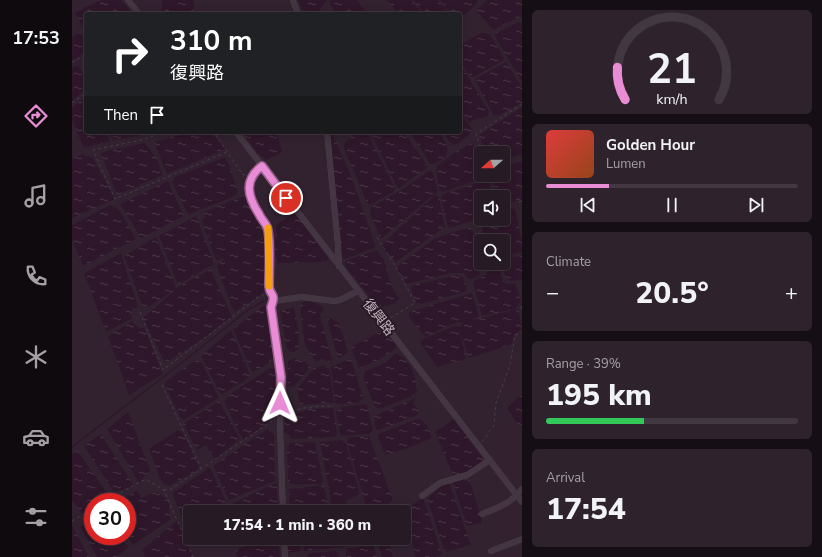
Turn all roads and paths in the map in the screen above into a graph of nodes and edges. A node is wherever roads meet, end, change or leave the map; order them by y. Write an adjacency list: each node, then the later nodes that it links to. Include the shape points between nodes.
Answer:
1 (128, 0): 3 (street)
2 (293, 0): 4 (street)
3 (137, 12)
4 (297, 12)
5 (84, 56): 6 (path)
6 (72, 62)
7 (84, 94): 8 (path)
8 (72, 102)
9 (522, 104): 14 (path, via 476,134)
10 (159, 134): 15 (path, via 93,150 115,199)
11 (214, 134): 15 (path)
12 (238, 134): 16 (street, 復興路)
13 (327, 134): 21 (street)
14 (480, 146)
15 (227, 152): 17 (path, via 242,174)
16 (262, 166): 17 (street); 21 (street, 復興路)
17 (251, 177): 22 (street, via 251,199 268,228)
18 (522, 201): 19 (path)
19 (519, 202)
20 (377, 237): 28 (path, via 415,303)
21 (339, 266): 23 (street, 復興路)
22 (270, 291): 24 (street); 26 (path, via 257,298 163,370)
23 (358, 291): 24 (street, via 334,301 302,297); 28 (street, 復興路)
24 (274, 301): 32 (street, via 271,307 281,377)
25 (521, 306): 27 (path)
26 (140, 312)
27 (522, 312)
28 (383, 322): 33 (street, 復興路)
29 (522, 333): 33 (path, via 515,335 510,365 496,403 494,425)
30 (162, 385): 35 (path)
31 (334, 406): 32 (path, via 294,410)
32 (280, 416): 35 (path); 42 (street)
33 (479, 446): 34 (street, 復興路)
34 (490, 460): 39 (street, via 467,474 440,483); 40 (street, 復興路)
35 (202, 468): 37 (path, via 171,489)
36 (522, 489): 40 (street)
37 (164, 490): 38 (path, via 147,480); 49 (path)
38 (120, 493)
39 (422, 496)
40 (517, 496): 41 (street, 復興路); 44 (street, via 504,506)
41 (522, 502)
42 (283, 505)
43 (84, 514): 45 (path)
44 (482, 514)
45 (72, 521)
46 (522, 539): 48 (street)
47 (284, 545): 50 (street)
48 (491, 551)
49 (193, 557)
50 (285, 557)

